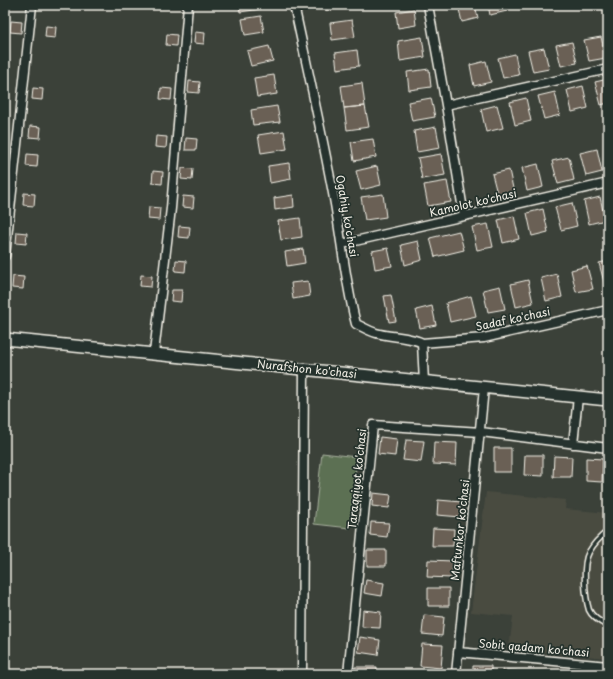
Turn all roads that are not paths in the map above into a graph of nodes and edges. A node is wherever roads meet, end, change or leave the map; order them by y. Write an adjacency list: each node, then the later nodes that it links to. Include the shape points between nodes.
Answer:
1 (32, 5): 10 (street)
2 (188, 5): 14 (street, via 171,208)
3 (294, 5): 9 (street, Ogahiy ko'chasi)
4 (428, 5): 6 (street)
5 (608, 69): 6 (street)
6 (446, 105): 8 (street)
7 (608, 183): 8 (street, Kamolot ko'chasi)
8 (464, 216): 9 (street, Kamolot ko'chasi)
9 (342, 244): 13 (street, Ogahiy ko'chasi, via 356,324 375,333)
10 (5, 256)
11 (608, 310): 13 (street, Sadaf ko'chasi, via 484,338)
12 (5, 339): 14 (street, Nurafshon ko'chasi)
13 (422, 343): 16 (street)
14 (154, 353): 15 (street, Nurafshon ko'chasi)
15 (304, 368): 16 (street, Nurafshon ko'chasi); 27 (street)
16 (424, 382): 17 (street, Nurafshon ko'chasi)
17 (484, 388): 18 (street, Nurafshon ko'chasi); 20 (street, Maftunkor ko'chasi)
18 (578, 397): 19 (street, Nurafshon ko'chasi); 21 (street)
19 (608, 400)
20 (481, 432): 21 (street, Taraqqiyot ko'chasi); 25 (street, Maftunkor ko'chasi); 28 (street, Taraqqiyot ko'chasi, via 373,425)
21 (573, 444): 22 (street, Taraqqiyot ko'chasi)
22 (608, 448)
23 (608, 531): 24 (lane, via 588,553 584,575 590,611)
24 (608, 626)
25 (458, 652): 26 (street, Sobit qadam ko'chasi); 29 (street, Maftunkor ko'chasi)
26 (608, 666)
27 (302, 674)
28 (348, 674)
29 (456, 674)

